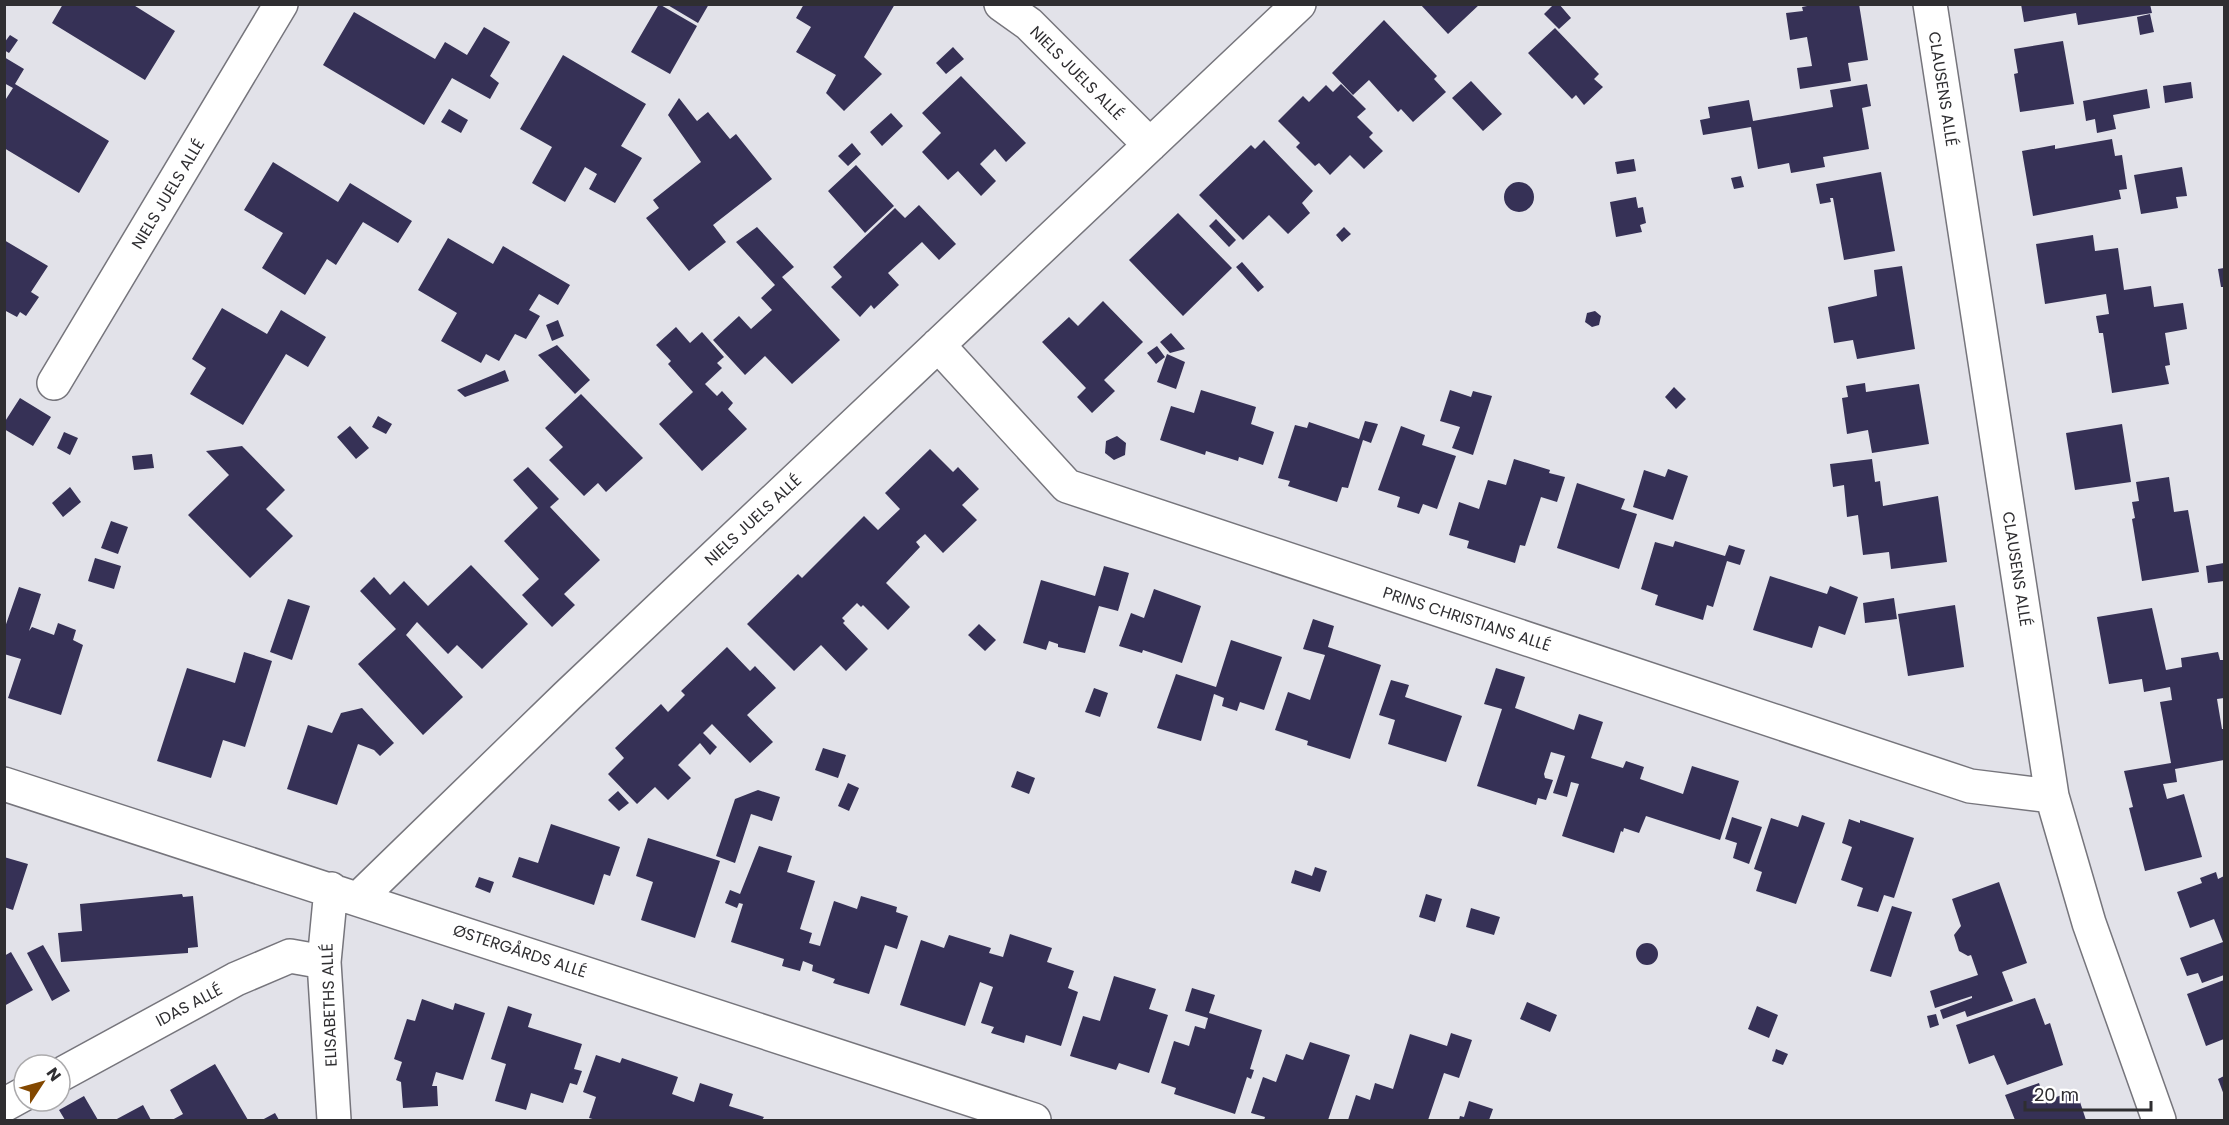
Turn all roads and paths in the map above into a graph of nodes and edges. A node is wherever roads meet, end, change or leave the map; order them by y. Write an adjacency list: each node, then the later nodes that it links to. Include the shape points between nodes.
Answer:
1 (281, 4): 7 (street, NIELS JUELS ALLÉ)
2 (1001, 4): 5 (street, NIELS JUELS ALLÉ, via 1029,24)
3 (1299, 4): 5 (street, NIELS JUELS ALLÉ)
4 (1930, 4): 9 (street, CLAUSENS ALLÉ)
5 (1150, 145): 6 (street, NIELS JUELS ALLÉ)
6 (938, 345): 9 (street, PRINS CHRISTIANS ALLÉ, via 1067,486 1970,786); 10 (street, NIELS JUELS ALLÉ, via 567,696)
7 (54, 383)
8 (4, 784): 10 (street, ØSTERGÅRDS ALLÉ)
9 (2052, 795): 15 (street, CLAUSENS ALLÉ, via 2089,923)
10 (345, 893): 11 (street, ELISABETHS ALLÉ); 14 (street, ØSTERGÅRDS ALLÉ)
11 (324, 962): 12 (street, IDAS ALLÉ, via 290,956 236,979); 13 (street, ELISABETHS ALLÉ)
12 (72, 1068)
13 (334, 1120)
14 (1034, 1120)
15 (2159, 1120)

